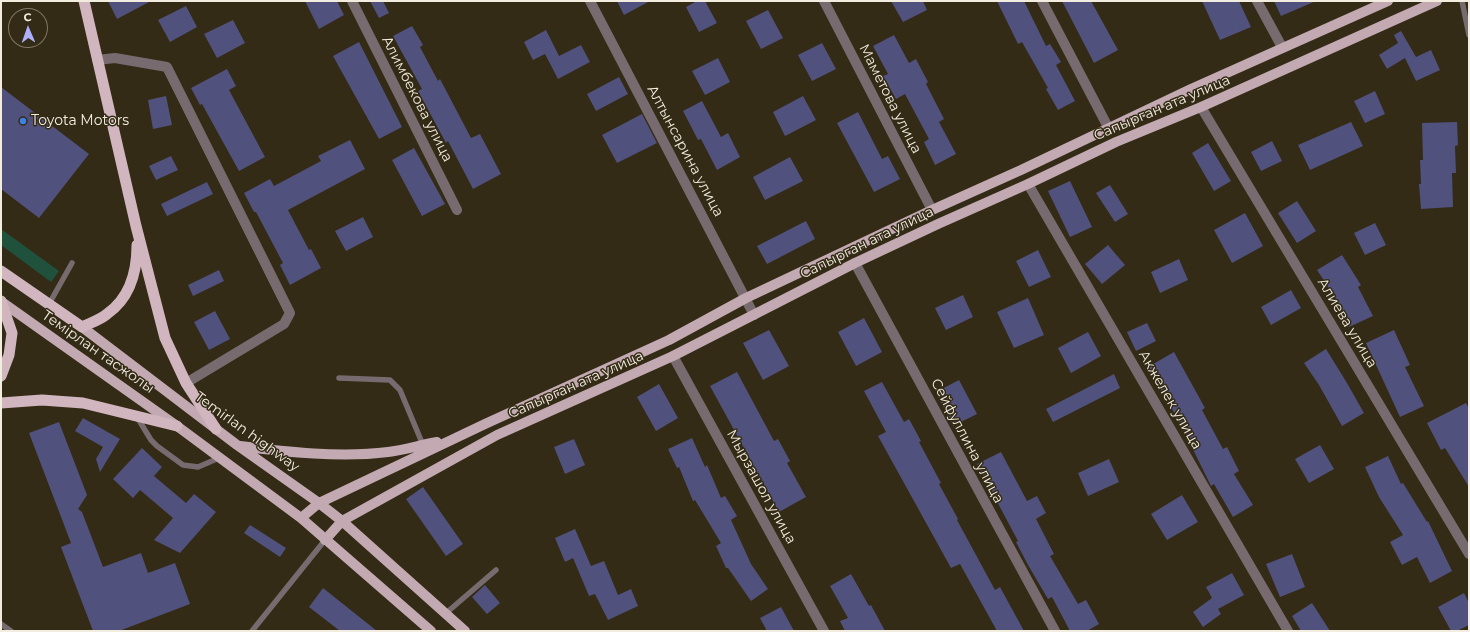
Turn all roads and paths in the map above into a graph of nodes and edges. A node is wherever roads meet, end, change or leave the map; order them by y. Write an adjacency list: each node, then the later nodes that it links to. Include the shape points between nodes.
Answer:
1 (84, 1): 12 (highway)
2 (352, 1): 16 (street, Алимбекова улица)
3 (590, 1): 22 (street, Алтынсарина улица)
4 (824, 1): 17 (street, Маметова улица)
5 (1042, 1): 14 (street)
6 (1257, 1): 11 (street)
7 (1388, 1): 11 (main road, Сапырган ата улица)
8 (1437, 1): 13 (main road, Сапырган ата улица)
9 (1462, 1): 10 (lane)
10 (1469, 35)
11 (1282, 47): 14 (main road, Сапырган ата улица)
12 (97, 60): 18 (highway); 30 (street, via 115,58 167,67 290,313 284,324)
13 (1201, 107): 15 (main road, Сапырган ата улица, via 1116,142); 43 (street, Алиева улица)
14 (1109, 129): 17 (main road, Сапырган ата улица)
15 (1028, 184): 20 (main road, Сапырган ата улица); 53 (street, Акжелек улица)
16 (457, 210)
17 (932, 210): 22 (main road, Сапырган ата улица)
18 (136, 226): 26 (highway, via 137,259 131,285 107,315); 30 (highway, via 166,338)
19 (72, 263): 24 (lane)
20 (855, 263): 25 (main road, Сапырган ата улица); 52 (street, Сейфуллина улица)
21 (1, 271): 24 (highway, Temirlan highway)
22 (746, 298): 25 (street, Алтынсарина улица); 35 (main road, Сапырган ата улица, via 670,340)
23 (1, 301): 28 (highway, via 12,333 9,355); 33 (main road, Темірлан тасжолы)
24 (48, 304): 26 (highway, Temirlan highway)
25 (754, 315): 27 (main road, Сапырган ата улица)
26 (82, 327): 34 (main road, Temirlan highway)
27 (672, 356): 41 (main road, Сапырган ата улица, via 498,436); 51 (street, Мырзашол улица)
28 (1, 376)
29 (339, 378): 37 (lane, via 390,380 400,390)
30 (186, 383): 34 (highway)
31 (1, 403): 32 (highway, via 42,400 84,403)
32 (137, 416): 33 (highway); 38 (lane, via 151,440 183,465 198,467)
33 (177, 426): 38 (main road)
34 (216, 429): 36 (main road, Temirlan highway)
35 (452, 439): 37 (main road); 39 (main road, Сапырган ата улица)
36 (237, 445): 37 (main road, via 275,451 343,454 388,452); 39 (main road, Temirlan highway)
37 (424, 445)
38 (219, 458): 40 (main road)
39 (319, 503): 40 (main road, Сапырган ата улица); 41 (main road, Temirlan highway)
40 (301, 518): 42 (main road)
41 (342, 521): 42 (main road, Сапырган ата улица); 45 (main road, Temirlan highway)
42 (325, 540): 48 (lane); 49 (main road)
43 (1469, 554)
44 (496, 570): 45 (lane)
45 (445, 614): 50 (main road, Temirlan highway)
46 (1, 624): 47 (lane)
47 (11, 631)
48 (252, 631)
49 (431, 631)
50 (464, 631)
51 (824, 631)
52 (1055, 631)
53 (1288, 631)

